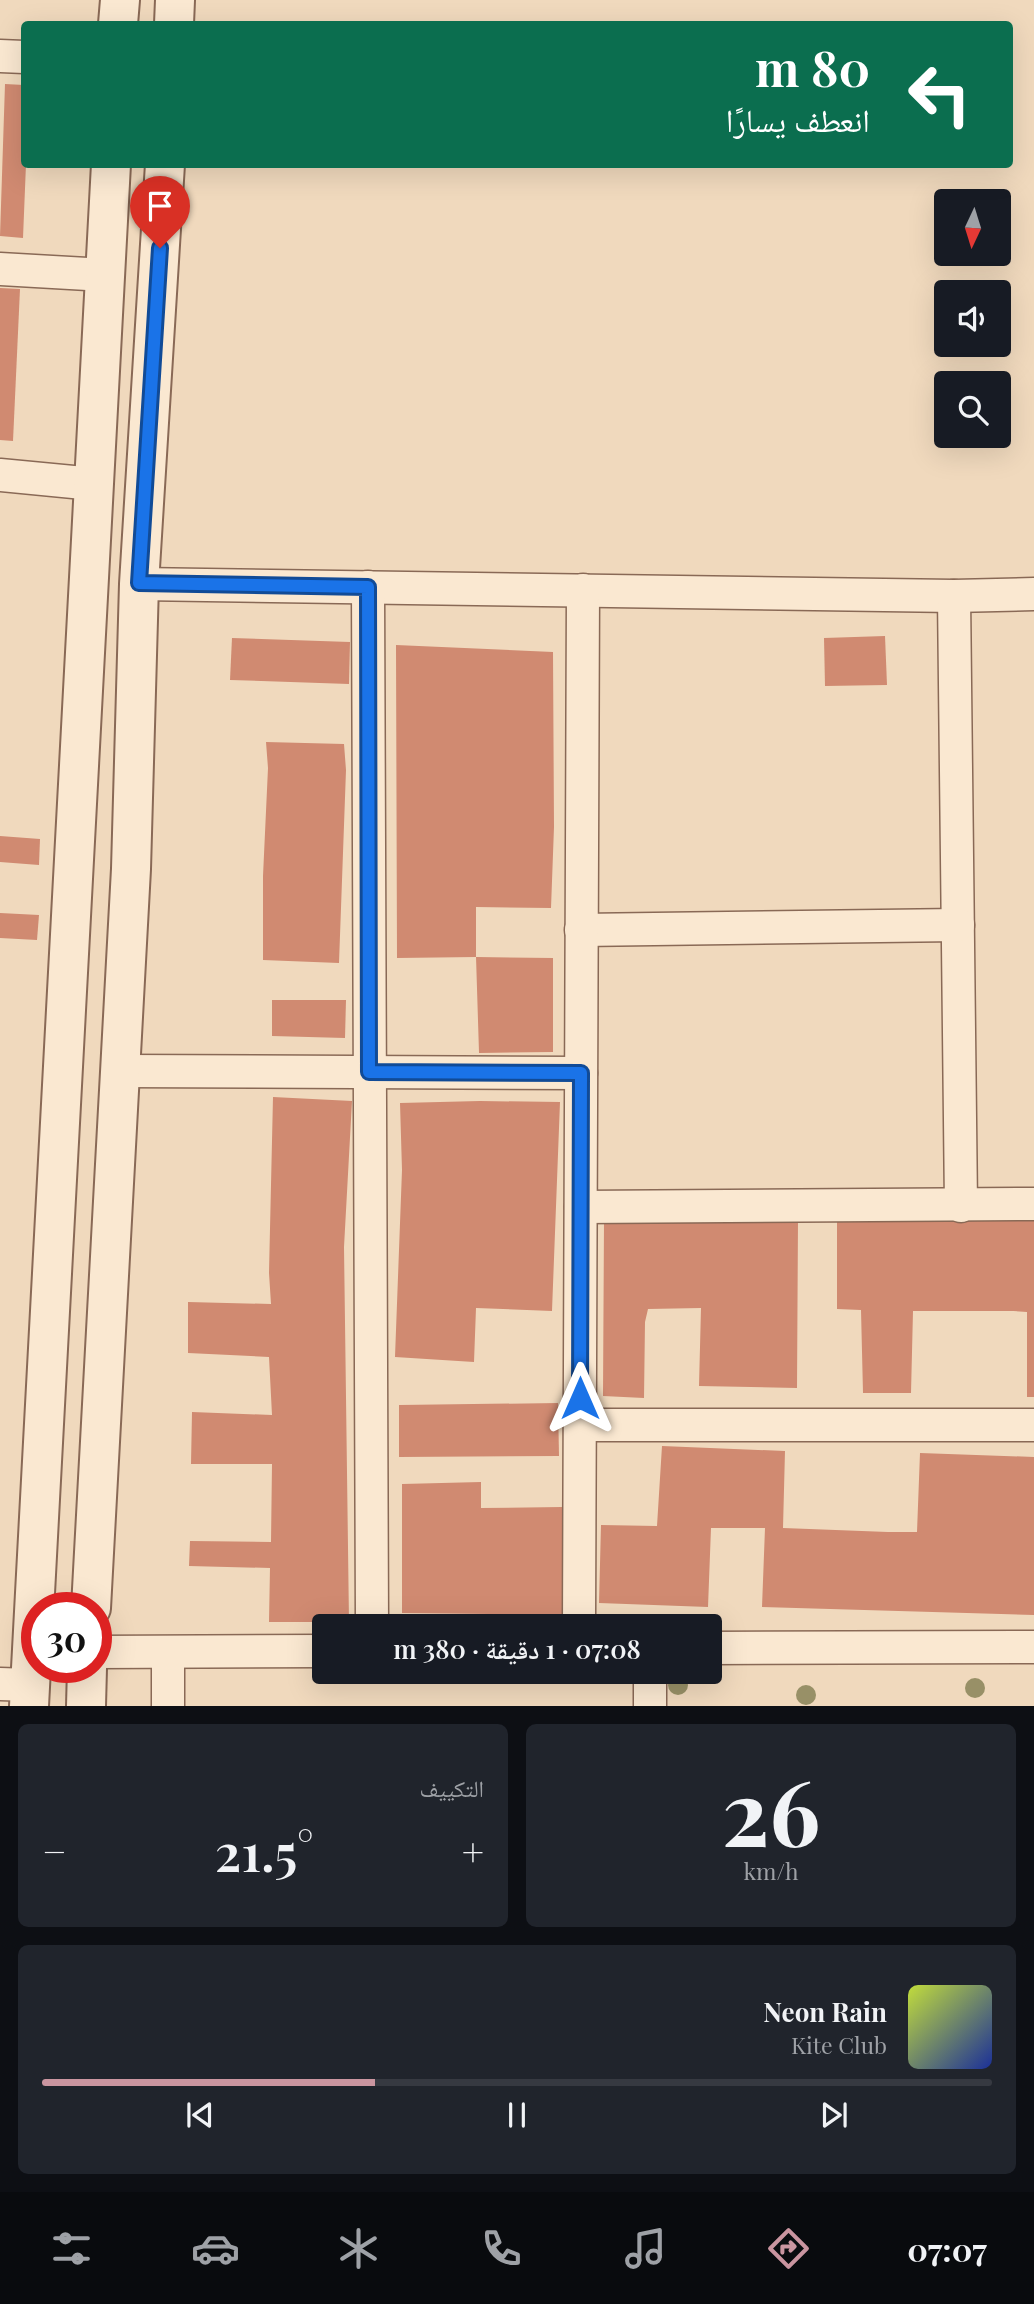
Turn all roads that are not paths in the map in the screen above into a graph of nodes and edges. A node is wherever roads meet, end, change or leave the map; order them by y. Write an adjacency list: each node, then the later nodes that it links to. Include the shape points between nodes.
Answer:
1 (120, 0): 3 (street)
2 (175, 0): 4 (street)
3 (118, 21)
4 (174, 21)
5 (0, 56): 6 (street)
6 (21, 57)
7 (111, 168): 10 (street)
8 (165, 168): 13 (street)
9 (0, 269): 10 (street)
10 (105, 275): 12 (street)
11 (0, 475): 12 (street)
12 (94, 484): 26 (street)
13 (139, 583): 14 (street); 20 (street)
14 (368, 587): 15 (street); 21 (street)
15 (583, 590): 17 (street); 19 (street)
16 (1034, 594): 17 (street)
17 (954, 596): 18 (street)
18 (958, 925): 19 (street); 24 (street)
19 (581, 930): 22 (street)
20 (121, 1071): 21 (street); 27 (street)
21 (369, 1072): 22 (street); 31 (street)
22 (581, 1073): 25 (street)
23 (1034, 1204): 24 (street)
24 (961, 1206): 25 (street)
25 (581, 1207): 28 (street)
26 (44, 1421): 27 (street); 40 (street)
27 (102, 1424): 30 (street)
28 (580, 1425): 29 (street); 32 (street)
29 (1034, 1425)
30 (92, 1592)
31 (372, 1614)
32 (579, 1614)
33 (1034, 1647): 34 (street)
34 (722, 1648)
35 (312, 1651): 37 (street)
36 (112, 1652): 37 (street)
37 (168, 1653): 42 (street)
38 (87, 1683): 41 (street)
39 (650, 1684): 43 (street)
40 (20, 1691)
41 (86, 1706)
42 (168, 1706)
43 (650, 1706)

